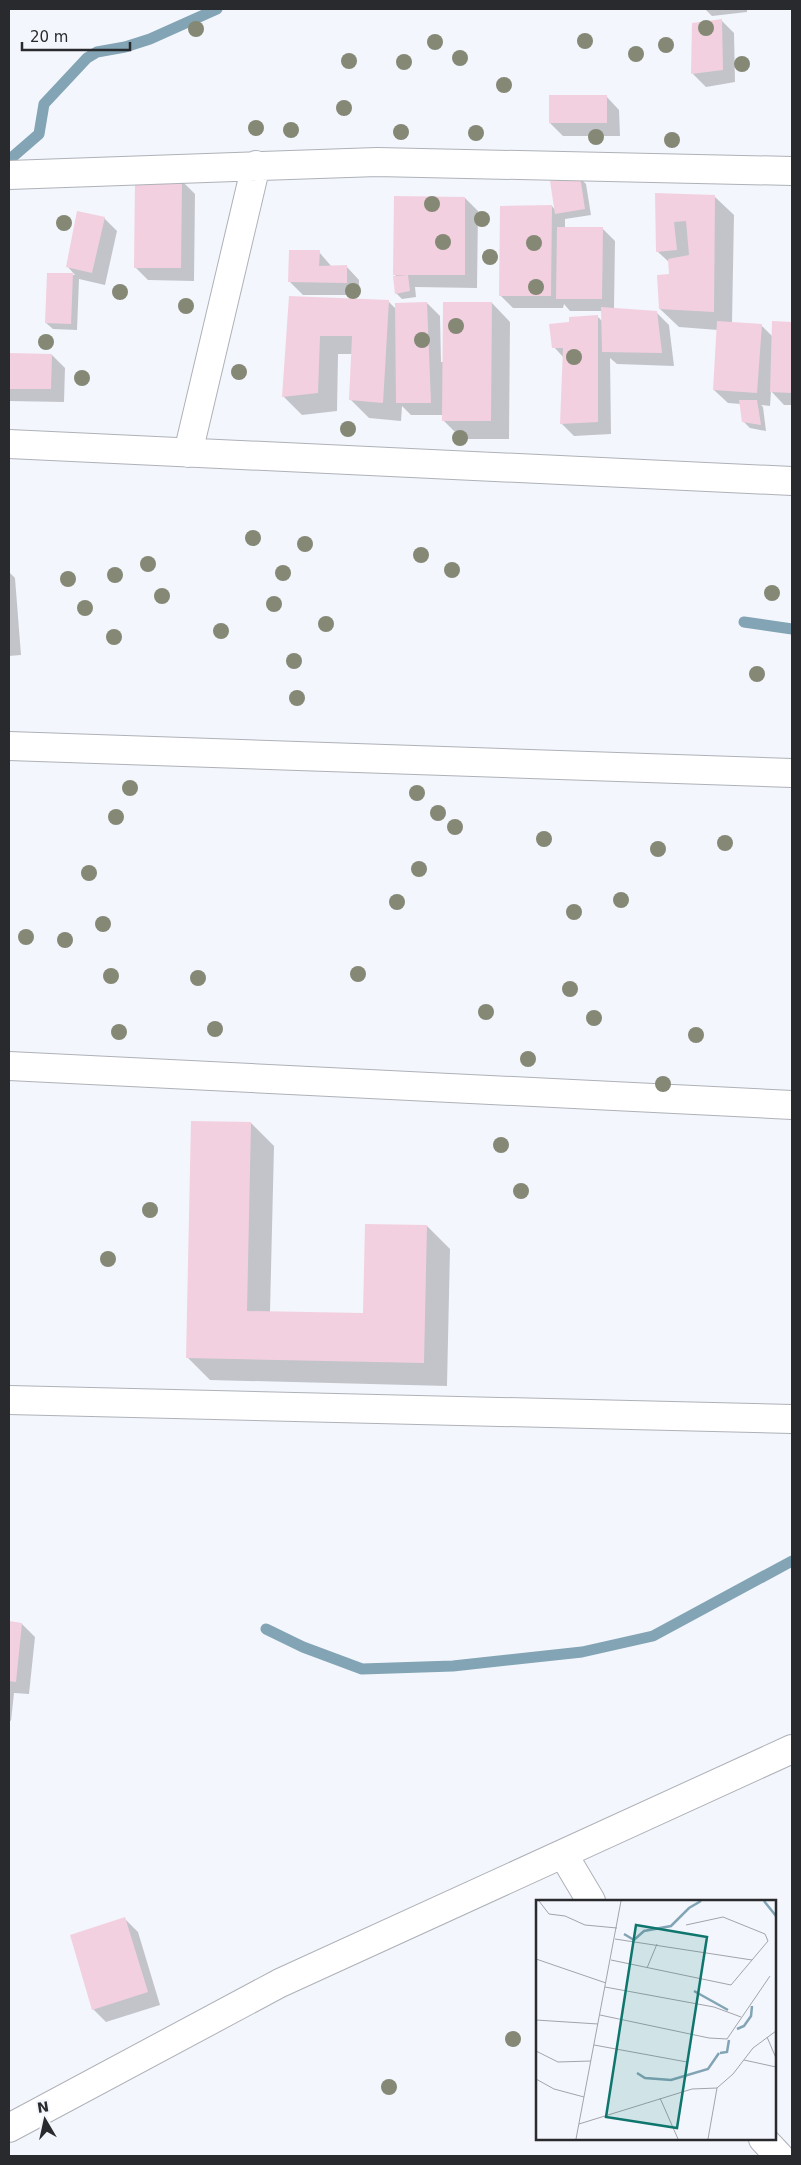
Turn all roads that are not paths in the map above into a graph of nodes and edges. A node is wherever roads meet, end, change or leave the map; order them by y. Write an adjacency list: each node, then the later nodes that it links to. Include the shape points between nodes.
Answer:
1 (256, 165): 2 (street, via 377,162); 3 (street); 5 (street)
2 (792, 171)
3 (9, 175)
4 (9, 444): 5 (street)
5 (188, 453): 6 (street)
6 (792, 481)
7 (9, 746): 8 (street)
8 (792, 773)
9 (9, 1066): 10 (street)
10 (792, 1105)
11 (9, 1400): 12 (street)
12 (792, 1419)
13 (792, 1749): 14 (street)
14 (562, 1854): 15 (street); 16 (street, via 280,1983)
15 (590, 1900)
16 (9, 2128)
17 (764, 2140): 18 (street)
18 (779, 2156)

